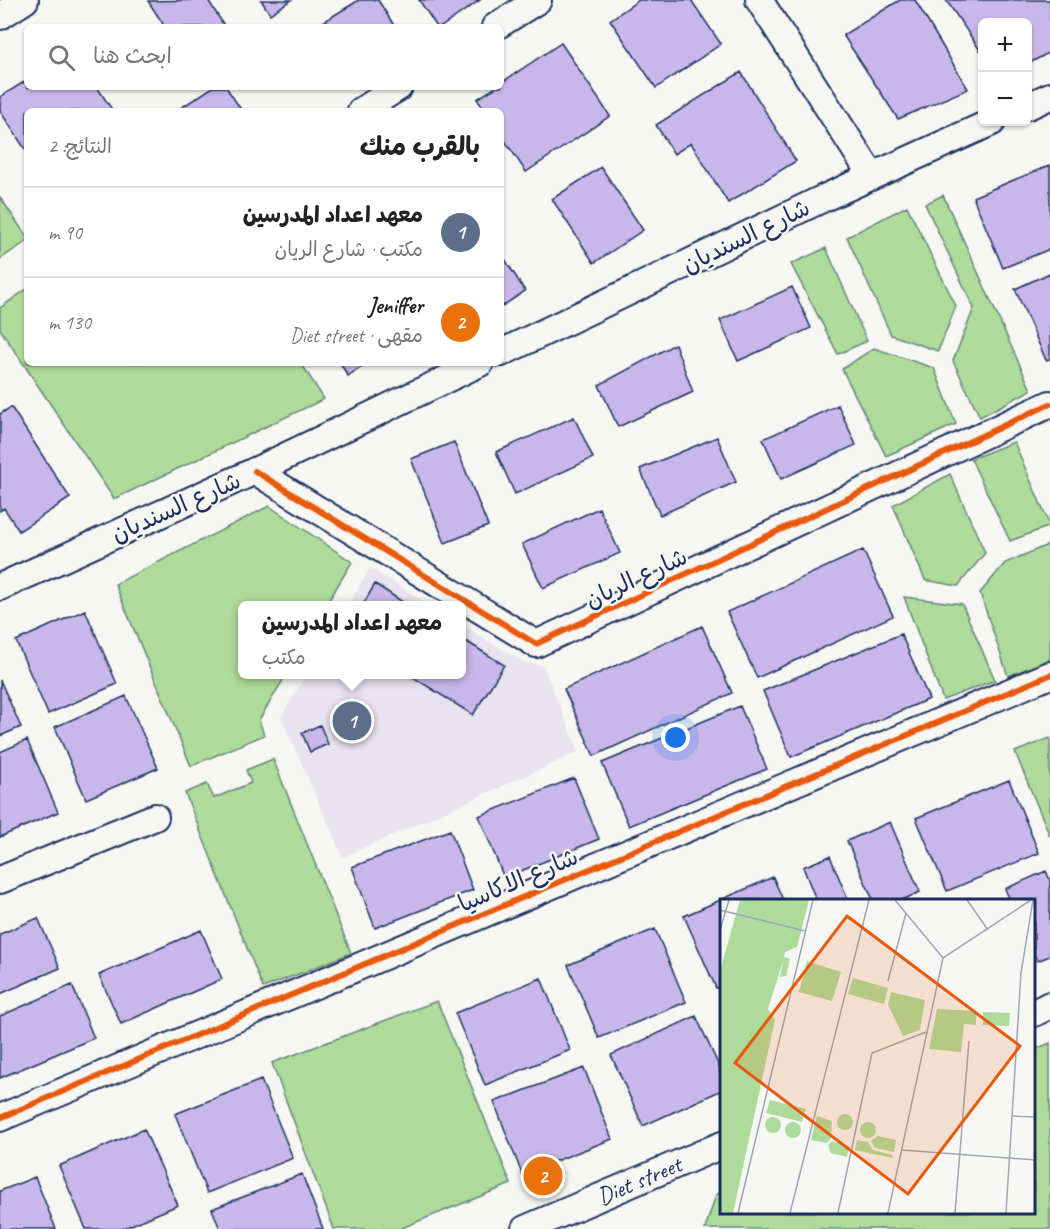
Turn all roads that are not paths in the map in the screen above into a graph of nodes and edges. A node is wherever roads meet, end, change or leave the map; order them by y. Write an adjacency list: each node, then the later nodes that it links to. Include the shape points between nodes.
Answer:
1 (25, 0): 4 (street)
2 (538, 0): 5 (street)
3 (759, 0): 11 (street)
4 (0, 16)
5 (500, 24)
6 (394, 90): 9 (street)
7 (1050, 96): 8 (street)
8 (1032, 104)
9 (366, 108)
10 (983, 126): 11 (street, شارع السنديان)
11 (872, 176): 12 (street, شارع السنديان)
12 (504, 352)
13 (474, 366): 15 (street, شارع السنديان)
14 (1050, 404): 15 (street, شارع الريان, via 536,644)
15 (255, 471): 16 (street, شارع السنديان)
16 (0, 587)
17 (1050, 675): 22 (street, شارع الاكاسيا)
18 (155, 817): 19 (street)
19 (0, 880)
20 (1050, 1005): 21 (street)
21 (1035, 1012)
22 (0, 1118)
23 (720, 1146): 24 (street, Diet street)
24 (525, 1229)

